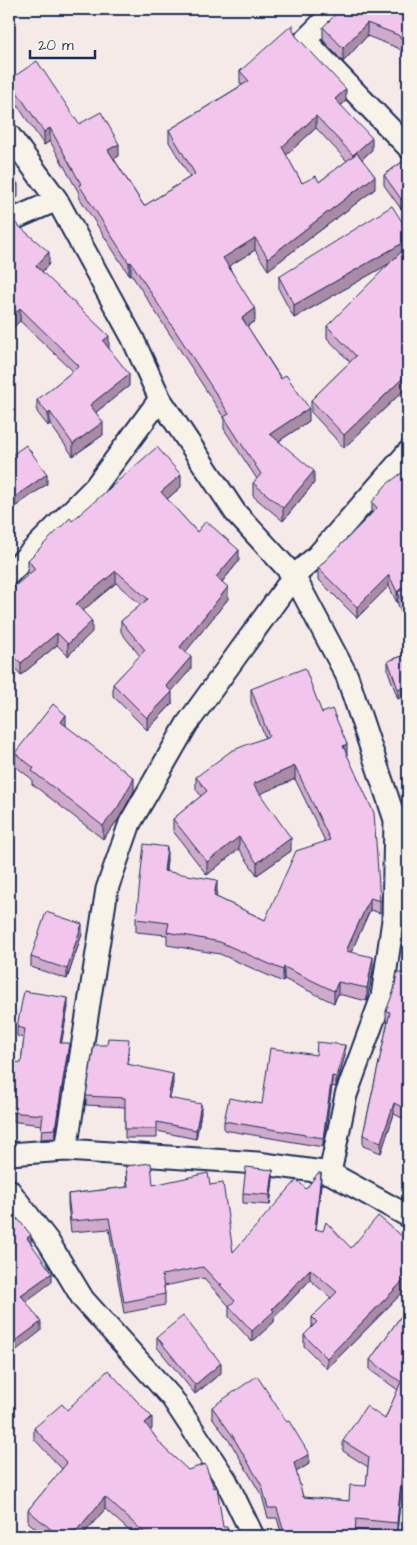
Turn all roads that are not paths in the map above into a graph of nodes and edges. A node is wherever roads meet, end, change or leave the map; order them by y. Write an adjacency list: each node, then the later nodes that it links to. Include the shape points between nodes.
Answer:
1 (336, 9): 3 (street, via 305,40)
2 (9, 135): 4 (street)
3 (408, 148)
4 (56, 200): 5 (street); 6 (street, via 132,337)
5 (9, 221)
6 (160, 399): 8 (street, via 95,487); 9 (street, via 235,512)
7 (408, 452): 9 (street, via 317,556)
8 (9, 574)
9 (294, 576): 10 (street, via 187,724 130,823 107,889); 12 (street, via 348,676 395,820 393,920 382,997 346,1095)
10 (66, 1150): 11 (street); 12 (street, via 258,1163)
11 (9, 1154)
12 (330, 1174): 14 (street)
13 (9, 1190): 15 (street, via 48,1241 83,1299 172,1398 226,1480)
14 (408, 1216)
15 (253, 1536)

